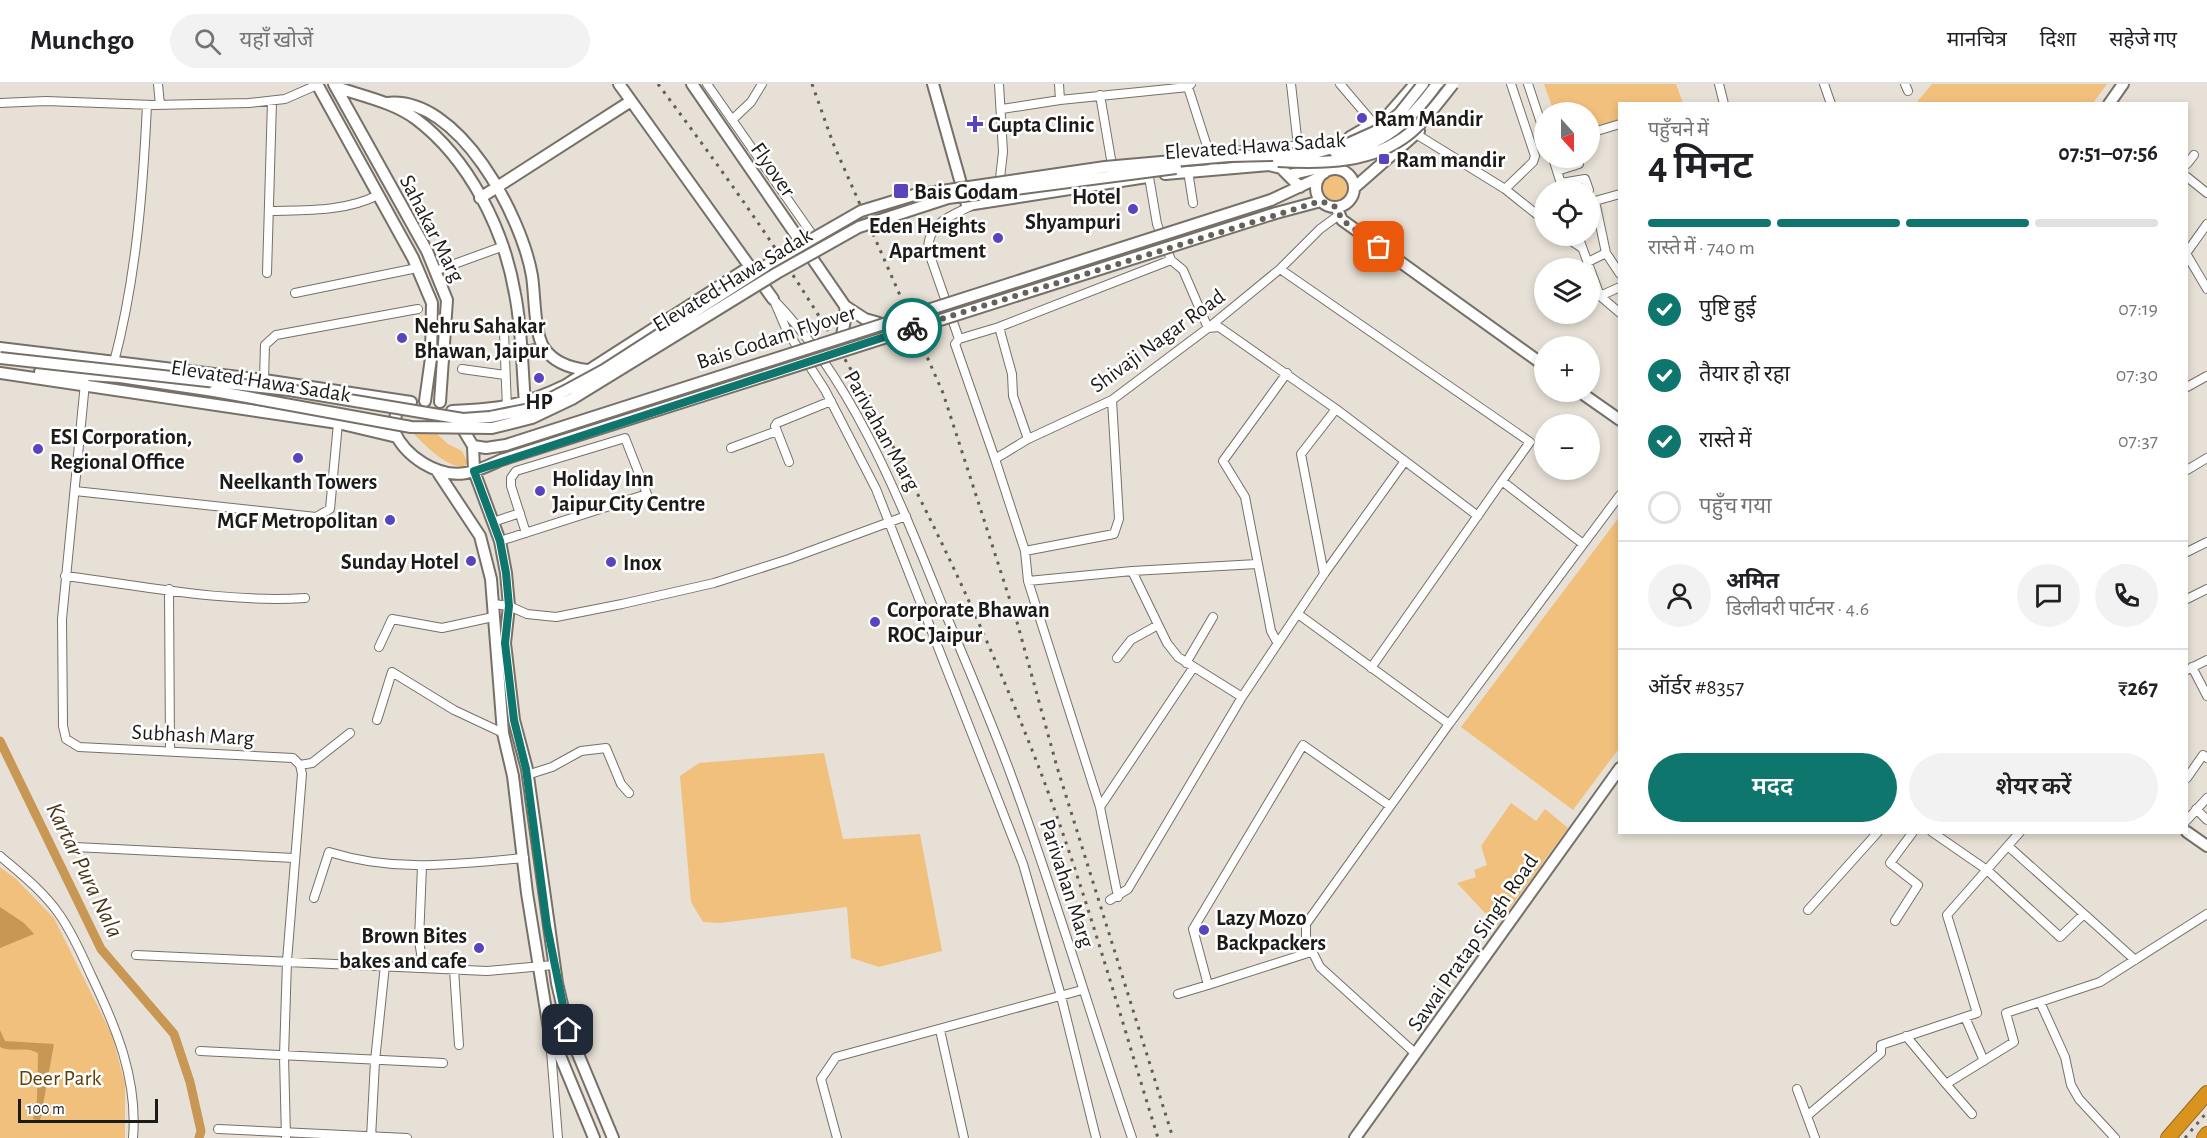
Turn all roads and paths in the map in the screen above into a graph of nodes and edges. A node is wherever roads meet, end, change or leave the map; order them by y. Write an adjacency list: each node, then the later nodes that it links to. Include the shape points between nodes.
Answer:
1 (158, 84): 34 (street)
2 (619, 84): 26 (main road)
3 (692, 84): 100 (main road, Flyover, bridge)
4 (706, 84): 36 (street)
5 (762, 84): 36 (street, via 751,102)
6 (933, 84): 60 (main road)
7 (999, 84): 35 (street)
8 (1059, 84): 24 (street)
9 (1291, 84): 42 (street)
10 (1340, 84): 37 (street)
11 (1416, 84): 37 (main road)
12 (1423, 84): 44 (main road, Elevated Hawa Sadak, bridge, via 1399,114 1378,130)
13 (1437, 84): 44 (main road, bridge, via 1405,123 1384,138 1356,150)
14 (1455, 84): 40 (main road); 119 (main road, Elevated Hawa Sadak, bridge, via 1411,133 1380,152 1355,159 1228,162 1022,187 948,198 859,227 572,399 532,418 492,428 411,427 214,391 98,375 54,371)
15 (1511, 84): 64 (street, via 1535,156)
16 (1528, 84): 27 (street)
17 (1719, 84): 28 (street)
18 (1824, 84): 29 (street)
19 (2123, 84): 30 (main road)
20 (317, 85): 25 (street); 68 (main road, Sahakar Marg)
21 (1189, 85): 23 (street); 43 (street)
22 (335, 86): 31 (main road); 92 (main road, Sahakar Marg)
23 (1100, 95): 24 (street); 47 (street)
24 (1060, 100): 35 (street)
25 (272, 101): 34 (street); 75 (street)
26 (631, 101): 62 (main road); 89 (main road)
27 (1534, 102)
28 (1724, 102)
29 (1830, 102)
30 (2110, 102)
31 (385, 103): 62 (main road, via 413,105 450,128 481,160); 70 (main road, via 415,119 458,160)
32 (2, 104): 33 (street, via 46,101)
33 (147, 105): 34 (street); 114 (street, via 141,200 124,323)
34 (160, 105)
35 (1002, 109): 57 (street)
36 (732, 120): 79 (street)
37 (1375, 125): 41 (main road)
38 (1618, 125): 39 (street)
39 (1600, 130)
40 (1416, 134): 63 (main road); 64 (street)
41 (1341, 142): 42 (street); 54 (main road)
42 (1298, 146): 43 (street); 53 (street)
43 (1209, 152): 47 (street); 48 (street)
44 (1311, 154): 112 (main road, Elevated Hawa Sadak, bridge, via 1229,156 1105,167 914,195 861,211 718,295 595,375 530,409 490,417 463,419 290,390)
45 (2194, 155): 46 (street)
46 (2188, 163)
47 (1112, 164): 57 (street); 59 (street)
48 (1214, 168): 51 (main road); 53 (main road, via 1269,165)
49 (1556, 168): 52 (street)
50 (1566, 168): 52 (street)
51 (1188, 171): 55 (main road); 73 (street)
52 (1557, 171): 58 (street)
53 (1285, 172): 54 (main road); 61 (main road)
54 (1323, 172): 61 (main road, Bais Godam Flyover); 63 (main road, via 1345,172); 72 (main road, via 1316,190)
55 (1149, 177): 59 (main road); 88 (street, via 1156,224)
56 (2188, 178): 67 (street)
57 (1000, 179): 60 (street); 71 (street)
58 (1560, 180)
59 (1115, 182): 71 (main road)
60 (959, 186): 74 (main road)
61 (1300, 187): 103 (main road, Bais Godam Flyover, bridge, via 1271,200)
62 (497, 188): 70 (main road); 110 (main road, via 527,255)
63 (1354, 188): 76 (main road)
64 (1505, 189): 77 (street)
65 (1618, 192): 69 (street)
66 (1618, 193): 84 (street, via 1595,201)
67 (2207, 193)
68 (378, 195): 75 (street, via 329,209); 90 (main road, Sahakar Marg)
69 (1600, 195)
70 (480, 198): 80 (main road)
71 (998, 200): 74 (main road)
72 (1321, 201): 76 (main road); 148 (main road, Bais Godam Flyover, bridge)
73 (1193, 203)
74 (970, 204): 108 (street, via 941,222 928,241)
75 (269, 211): 94 (street)
76 (1337, 211): 91 (street, Shivaji Nagar Road); 113 (main road, via 1342,220)
77 (1534, 212)
78 (2207, 224): 83 (street)
79 (814, 237)
80 (504, 246): 92 (street); 111 (main road, via 516,294)
81 (1579, 246): 82 (street)
82 (1582, 248): 86 (street)
83 (2188, 252)
84 (1606, 253): 87 (street); 93 (street)
85 (2188, 256): 96 (street)
86 (1586, 258)
87 (1596, 258)
88 (1171, 260): 104 (street); 105 (street, via 1183,270)
89 (751, 266): 99 (main road); 116 (main road)
90 (417, 268): 97 (street); 125 (main road, Sahakar Marg, via 432,303)
91 (1281, 269): 105 (street, Shivaji Nagar Road); 149 (street, via 1530,442)
92 (435, 271): 129 (main road, Sahakar Marg, via 447,300)
93 (1618, 271)
94 (267, 273)
95 (1618, 288): 98 (street)
96 (2207, 289)
97 (295, 293)
98 (1600, 296): 102 (street)
99 (773, 299): 127 (street, Parivahan Marg, via 787,331); 153 (street, Parivahan Marg, via 798,325 847,400)
100 (845, 306): 103 (main road, Flyover); 107 (main road)
101 (418, 309): 122 (street, via 276,335 265,345)
102 (1618, 311)
103 (879, 323): 107 (main road, Bais Godam Flyover, bridge)
104 (999, 327): 108 (street); 139 (street, via 1012,374 1013,396)
105 (1208, 328): 118 (street, via 1219,327); 126 (street, Shivaji Nagar Road)
106 (504, 332): 120 (street)
107 (842, 335): 140 (main road, Bais Godam Flyover, bridge, via 506,445)
108 (959, 339): 143 (street, via 955,344)
109 (0, 348): 114 (main road)
110 (543, 348): 111 (main road); 116 (main road, via 564,366)
111 (521, 353): 131 (main road)
112 (0, 358)
113 (1534, 358)
114 (114, 362): 122 (main road)
115 (462, 369): 120 (street)
116 (587, 370): 131 (main road, via 566,385)
117 (0, 373): 119 (main road)
118 (1287, 373): 133 (street); 163 (street, via 1223,461 1245,497)
119 (16, 374): 123 (main road)
120 (505, 375): 132 (street)
121 (2207, 376): 124 (street)
122 (264, 380): 128 (main road)
123 (85, 383): 136 (main road); 150 (street, Subhash Marg)
124 (2188, 386)
125 (425, 400): 128 (main road); 129 (main road)
126 (1112, 400): 139 (street, Shivaji Nagar Road); 161 (street, via 1119,519 1114,534)
127 (831, 401): 137 (street, via 777,423); 155 (street, Parivahan Marg)
128 (411, 402): 138 (main road, via 396,413 393,426)
129 (440, 402): 134 (main road)
130 (1594, 402): 135 (main road)
131 (525, 403): 132 (main road)
132 (507, 408): 134 (main road)
133 (1336, 410): 144 (street); 165 (street, via 1301,454)
134 (452, 411): 140 (main road)
135 (1618, 419)
136 (338, 423): 138 (main road); 150 (street, via 330,509 316,517)
137 (777, 431): 141 (street); 145 (street)
138 (397, 437): 147 (main road, via 420,461)
139 (1028, 439): 143 (street, Shivaji Nagar Road)
140 (473, 446): 148 (main road)
141 (731, 448)
142 (2207, 458): 146 (street)
143 (995, 459): 161 (street)
144 (1405, 461): 154 (street); 165 (street)
145 (789, 462)
146 (2188, 469)
147 (437, 471): 148 (main road); 172 (main road, via 480,536)
148 (474, 471): 156 (main road)
149 (1502, 481): 154 (street); 160 (street)
150 (75, 492): 166 (street, Subhash Marg)
151 (1618, 498): 160 (street)
152 (520, 513): 156 (street); 157 (street); 157 (street, via 511,478 516,471 625,438 647,494)
153 (906, 516): 155 (street); 234 (street, Parivahan Marg, via 1011,774)
154 (1478, 516): 183 (street)
155 (889, 521): 173 (street, via 714,583 556,617 527,614); 236 (street, Parivahan Marg, via 1023,864)
156 (493, 522): 158 (main road)
157 (526, 533): 158 (street)
158 (500, 541): 173 (main road)
159 (2207, 542): 162 (street)
160 (1583, 544): 188 (street)
161 (1025, 551): 167 (street)
162 (2188, 552)
163 (1257, 564): 164 (street); 178 (street, via 1271,631)
164 (1132, 571): 167 (street); 177 (street)
165 (1324, 574): 174 (street)
166 (65, 576): 168 (street); 191 (street, Subhash Marg, via 62,619 66,739 79,747)
167 (1028, 580): 200 (street)
168 (169, 589): 170 (street); 191 (street)
169 (2207, 589): 171 (street)
170 (305, 598)
171 (2188, 598)
172 (494, 604): 173 (street); 175 (main road)
173 (509, 606): 195 (main road, via 506,654 514,720)
174 (1298, 614): 178 (street); 183 (street)
175 (493, 617): 179 (street, via 442,628 392,619); 189 (main road)
176 (1213, 617): 182 (street)
177 (1158, 625): 180 (street, via 1131,640); 182 (street, via 1167,643)
178 (1277, 642): 186 (street)
179 (379, 647)
180 (1117, 658)
181 (2207, 660): 184 (street)
182 (1190, 666): 186 (street); 200 (street)
183 (1371, 668): 188 (street)
184 (2190, 668): 185 (street)
185 (2207, 696)
186 (1242, 697): 217 (street, via 1128,889)
187 (377, 720): 189 (street, via 392,672 454,710)
188 (1449, 724): 199 (street)
189 (503, 733): 214 (main road)
190 (350, 734): 193 (street, via 312,763)
191 (170, 750): 193 (street, Subhash Marg, via 292,758)
192 (2207, 758): 196 (street, via 2204,755)
193 (300, 765): 213 (street)
194 (1618, 771): 244 (main road, Sawai Pratap Singh Road)
195 (527, 775): 197 (street, via 581,751 606,748); 229 (main road)
196 (2188, 777)
197 (629, 794)
198 (2207, 798): 201 (street)
199 (1390, 806): 224 (street, via 1306,924); 233 (street, via 1303,745 1193,929)
200 (1100, 807): 217 (street)
201 (2196, 809): 202 (street); 203 (street)
202 (2188, 819)
203 (2207, 820)
204 (2188, 833): 210 (main road)
205 (1876, 834): 220 (street)
206 (1912, 834): 223 (street, via 1890,863 1918,885)
207 (1935, 834): 216 (street)
208 (2018, 834): 209 (street)
209 (2008, 846): 216 (street); 221 (street)
210 (2207, 846)
211 (75, 847): 213 (street)
212 (0, 856): 259 (street, via 36,887 59,914 87,965 120,1041 132,1086)
213 (294, 858): 227 (street)
214 (524, 858): 215 (street); 231 (main road)
215 (422, 866): 218 (street, via 360,862 328,852); 230 (street, via 419,940)
216 (1987, 870): 221 (street, via 2060,937); 238 (street, via 1947,915 1977,1013)
217 (1118, 897): 219 (street)
218 (314, 898)
219 (1110, 900)
220 (1808, 910)
221 (2084, 914): 226 (street)
222 (2207, 914): 226 (street)
223 (1895, 921)
224 (1311, 952): 233 (street); 244 (street, via 1320,967)
225 (136, 955): 227 (street)
226 (2135, 960): 237 (street, via 2100,982)
227 (287, 961): 228 (street); 245 (street)
228 (385, 965): 230 (street); 246 (street)
229 (554, 965): 231 (street); 263 (main road, via 568,1030)
230 (423, 967): 232 (street)
231 (538, 967): 232 (street); 239 (main road)
232 (454, 969): 242 (street)
233 (1208, 985): 235 (street)
234 (1082, 990): 236 (street); 267 (street, Parivahan Marg)
235 (1178, 994)
236 (1061, 996): 240 (street); 266 (street, Parivahan Marg)
237 (2040, 1002): 247 (street, via 2006,1013 2014,1041); 270 (street, via 2065,1057 2071,1085)
238 (1965, 1017): 241 (street); 247 (street)
239 (549, 1029): 261 (street); 262 (main road)
240 (940, 1029): 264 (street, via 836,1057 821,1079); 265 (street)
241 (1906, 1036): 249 (street); 254 (street, via 1881,1045 1881,1053)
242 (459, 1045)
243 (200, 1051): 245 (street)
244 (1416, 1054): 268 (main road, Sawai Pratap Singh Road)
245 (284, 1056): 246 (street); 256 (street)
246 (375, 1061): 248 (street); 258 (street)
247 (1984, 1061): 249 (street)
248 (443, 1064)
249 (1946, 1084): 253 (street)
250 (1797, 1089): 254 (street)
251 (2207, 1093): 271 (highway)
252 (2207, 1103): 272 (highway)
253 (1972, 1114)
254 (1807, 1116): 269 (street)
255 (218, 1129): 256 (street)
256 (286, 1134): 258 (street)
257 (2207, 1134): 273 (highway)
258 (371, 1137): 260 (street)
259 (133, 1138)
260 (407, 1138)
261 (558, 1138)
262 (594, 1138)
263 (613, 1138)
264 (837, 1138)
265 (964, 1138)
266 (1096, 1138)
267 (1132, 1138)
268 (1355, 1138)
269 (1815, 1138)
270 (2115, 1138)
271 (2168, 1138)
272 (2177, 1138)
273 (2204, 1138)

